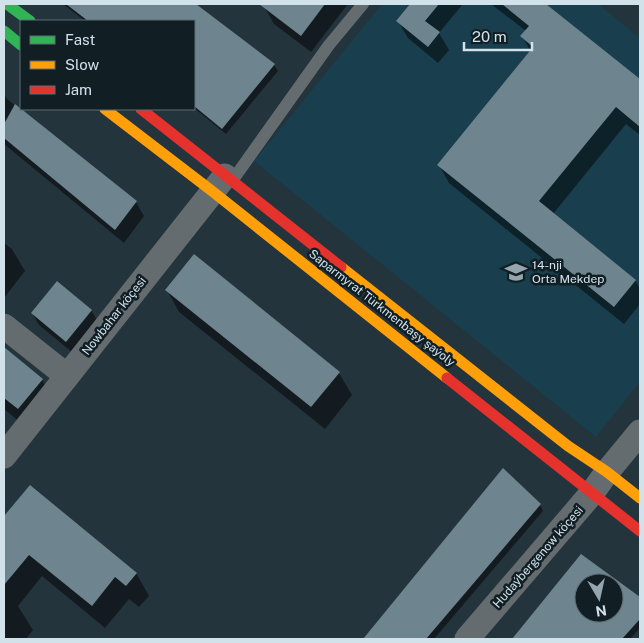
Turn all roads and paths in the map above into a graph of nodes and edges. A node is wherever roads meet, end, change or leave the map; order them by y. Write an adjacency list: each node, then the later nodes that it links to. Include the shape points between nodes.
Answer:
1 (7, 4): 3 (main road)
2 (363, 4): 8 (lane)
3 (29, 20)
4 (4, 31): 5 (main road)
5 (20, 44)
6 (107, 110): 8 (main road, Saparmyrat Türkmenbaşy şaýoly)
7 (141, 110): 8 (main road, Saparmyrat Türkmenbaşy şaýoly)
8 (223, 183): 10 (street, Nowbahar köçesi); 13 (main road, Saparmyrat Türkmenbaşy şaýoly, via 568,446); 14 (main road, Saparmyrat Türkmenbaşy şaýoly)
9 (4, 326): 10 (street)
10 (67, 376): 12 (street, Nowbahar köçesi)
11 (640, 432): 13 (street, Hudaýbergenow köçesi)
12 (4, 456)
13 (607, 472): 14 (street, Hudaýbergenow köçesi); 15 (main road, Saparmyrat Türkmenbaşy şaýoly)
14 (592, 493): 16 (main road, Saparmyrat Türkmenbaşy şaýoly); 17 (street, Hudaýbergenow köçesi)
15 (640, 498)
16 (640, 531)
17 (466, 639)

